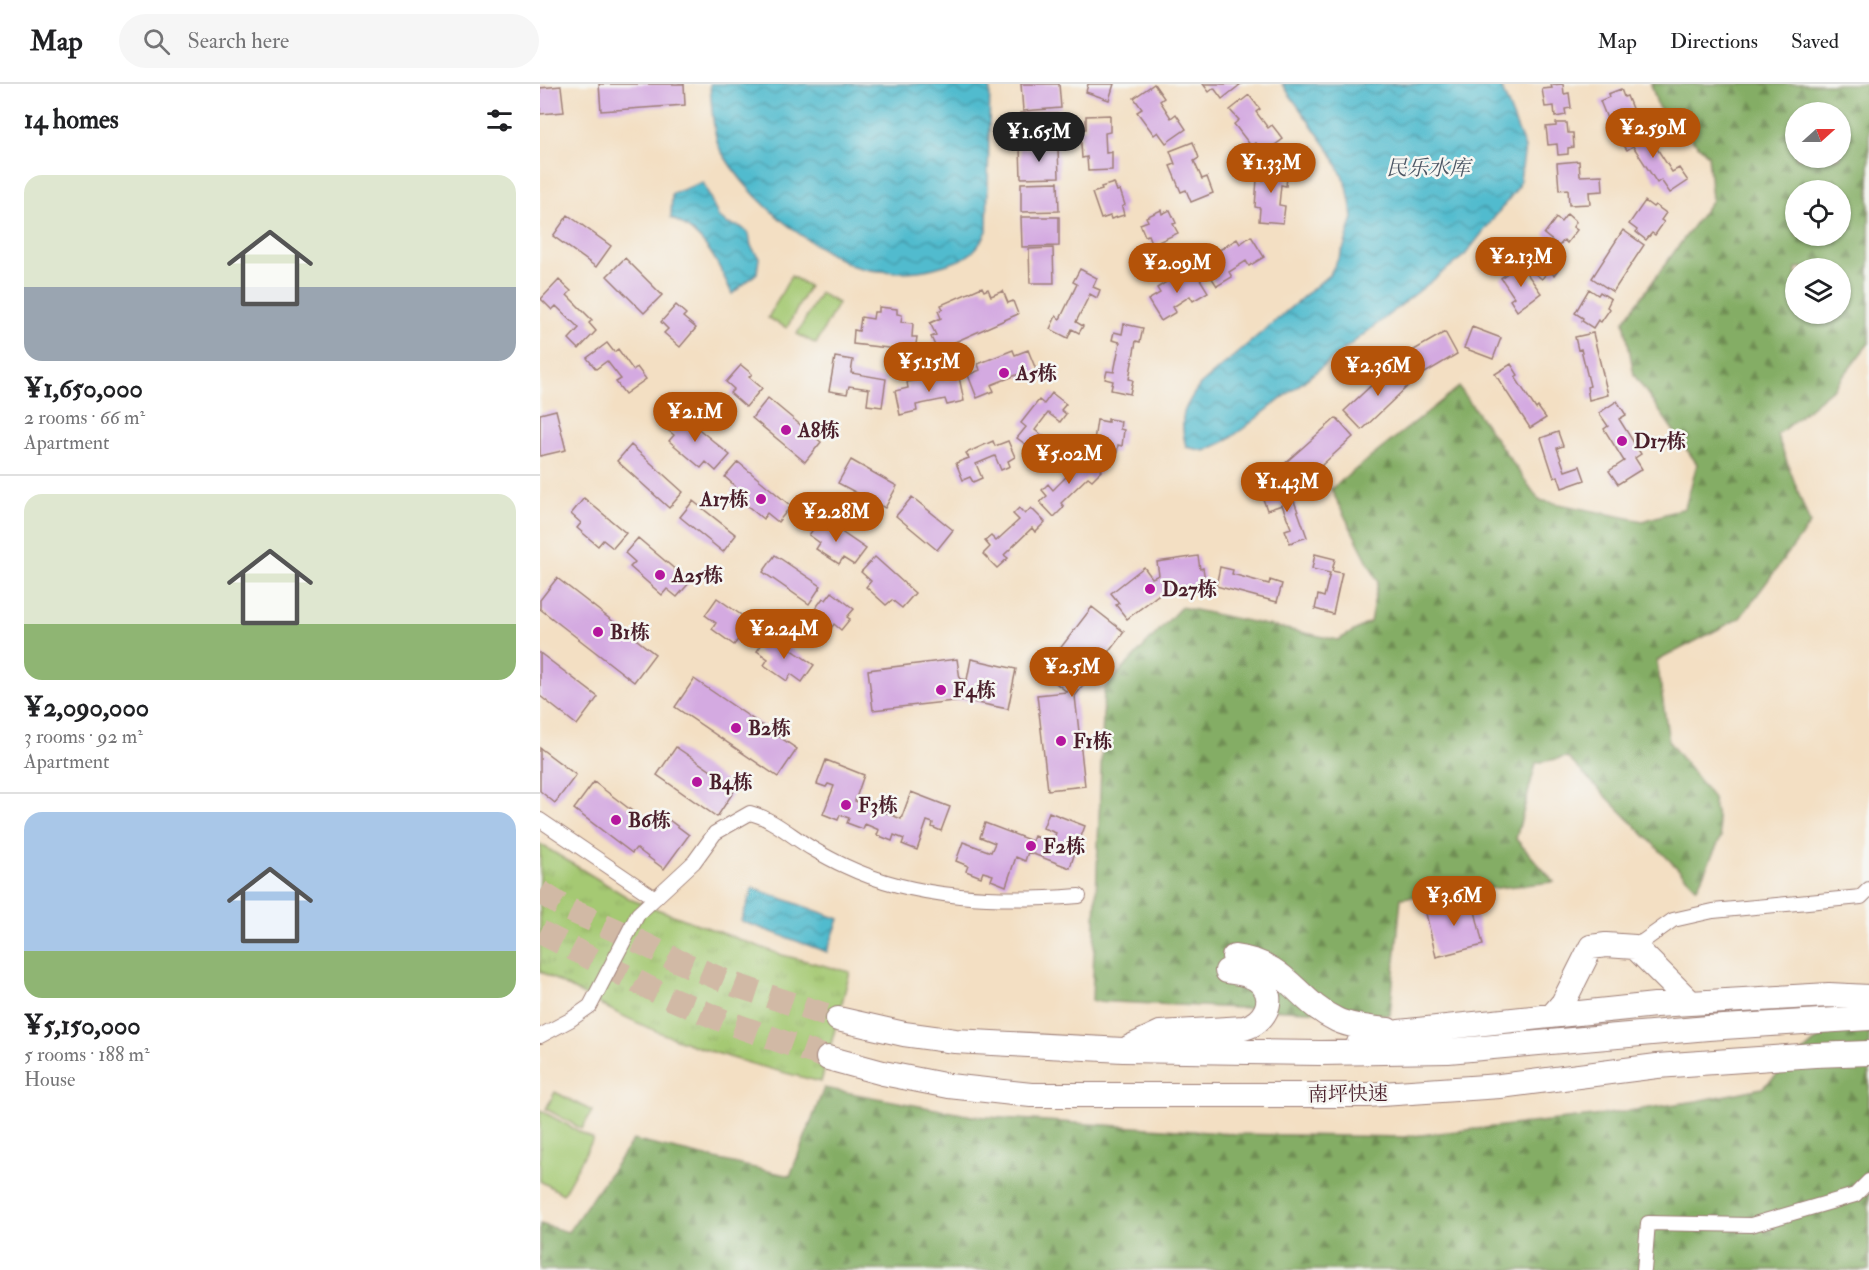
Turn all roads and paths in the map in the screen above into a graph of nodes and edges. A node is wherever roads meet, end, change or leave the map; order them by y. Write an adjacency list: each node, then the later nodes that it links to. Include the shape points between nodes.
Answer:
1 (540, 820): 4 (street)
2 (1869, 889): 5 (street, via 1861,897 1713,911 1673,920)
3 (1079, 896): 4 (street, via 1000,899 921,890 884,881 839,863 764,816 750,813 715,833 694,862)
4 (655, 898): 12 (street, via 638,914 590,1006)
5 (1635, 947): 7 (highway); 8 (highway, via 1591,947 1563,1003)
6 (1869, 997): 7 (highway, via 1829,995)
7 (1690, 1002): 8 (highway)
8 (1552, 1016): 11 (highway)
9 (1869, 1018): 14 (highway, via 1448,1051)
10 (838, 1019): 13 (highway, via 955,1041)
11 (1399, 1032): 13 (highway, via 1337,1020 1277,971 1253,960 1228,964 1264,985 1267,1007 1262,1019 1253,1026 1160,1033); 14 (highway)
12 (540, 1036)
13 (1123, 1050): 14 (highway)
14 (1320, 1053)
15 (1869, 1053): 16 (highway, 南坪快速, via 1657,1066 1500,1086 1367,1095 1031,1095 949,1086)
16 (828, 1058)
17 (1869, 1181): 18 (street, via 1855,1195 1751,1225 1648,1223)
18 (1644, 1270)

